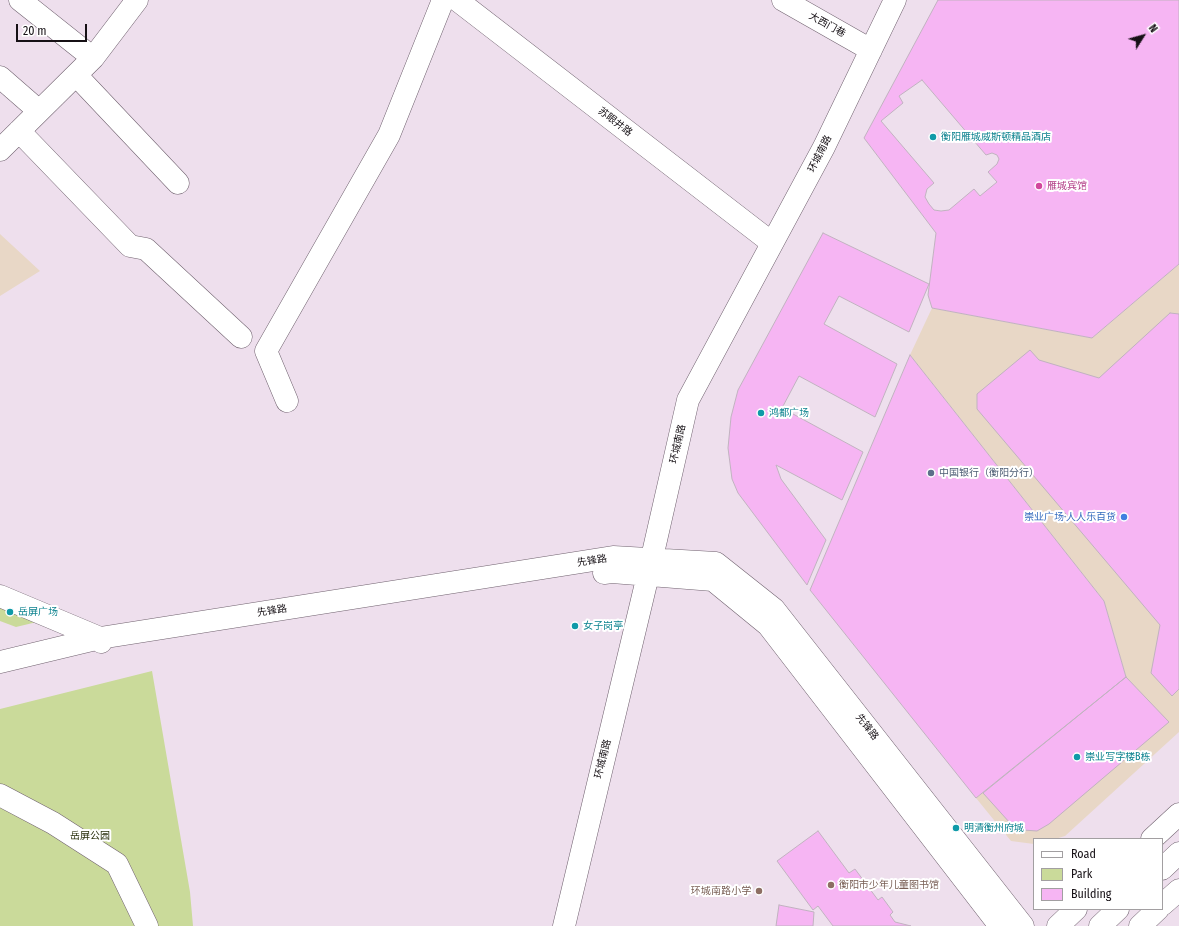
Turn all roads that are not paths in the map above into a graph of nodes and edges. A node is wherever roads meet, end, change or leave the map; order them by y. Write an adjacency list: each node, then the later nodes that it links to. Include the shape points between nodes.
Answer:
1 (20, 0): 8 (street)
2 (138, 0): 8 (street)
3 (443, 0): 17 (street, via 389,134 266,351)
4 (457, 0): 15 (street, 苏眼井路)
5 (783, 0): 7 (street, 大西门巷)
6 (895, 0): 7 (street, 环城南路)
7 (871, 50): 15 (street, 环城南路, via 824,147)
8 (93, 58): 9 (street)
9 (76, 75): 11 (street); 14 (street)
10 (0, 76): 11 (street)
11 (39, 111): 12 (street)
12 (19, 131): 13 (street); 16 (street, via 130,246 146,249)
13 (0, 150)
14 (178, 183)
15 (772, 243): 18 (street, 环城南路, via 688,400)
16 (241, 336)
17 (287, 401)
18 (650, 567): 20 (street, 先锋路, via 613,557); 34 (street, 环城南路); 35 (street, 先锋路, via 713,580 768,626); 36 (street, 先锋路, via 716,563 774,609)
19 (0, 596): 20 (street)
20 (102, 644): 21 (street, 先锋路); 22 (street, 先锋路)
21 (0, 662)
22 (0, 675)
23 (0, 795): 33 (street, via 53,823 117,864)
24 (1179, 814): 25 (street)
25 (1153, 838)
26 (1179, 853): 27 (street)
27 (1163, 868)
28 (1179, 890): 29 (street)
29 (1163, 905)
30 (1075, 910): 37 (street)
31 (1117, 910): 38 (street)
32 (1157, 910): 39 (street)
33 (147, 926)
34 (564, 926)
35 (1000, 926)
36 (1023, 926)
37 (1058, 926)
38 (1100, 926)
39 (1140, 926)

